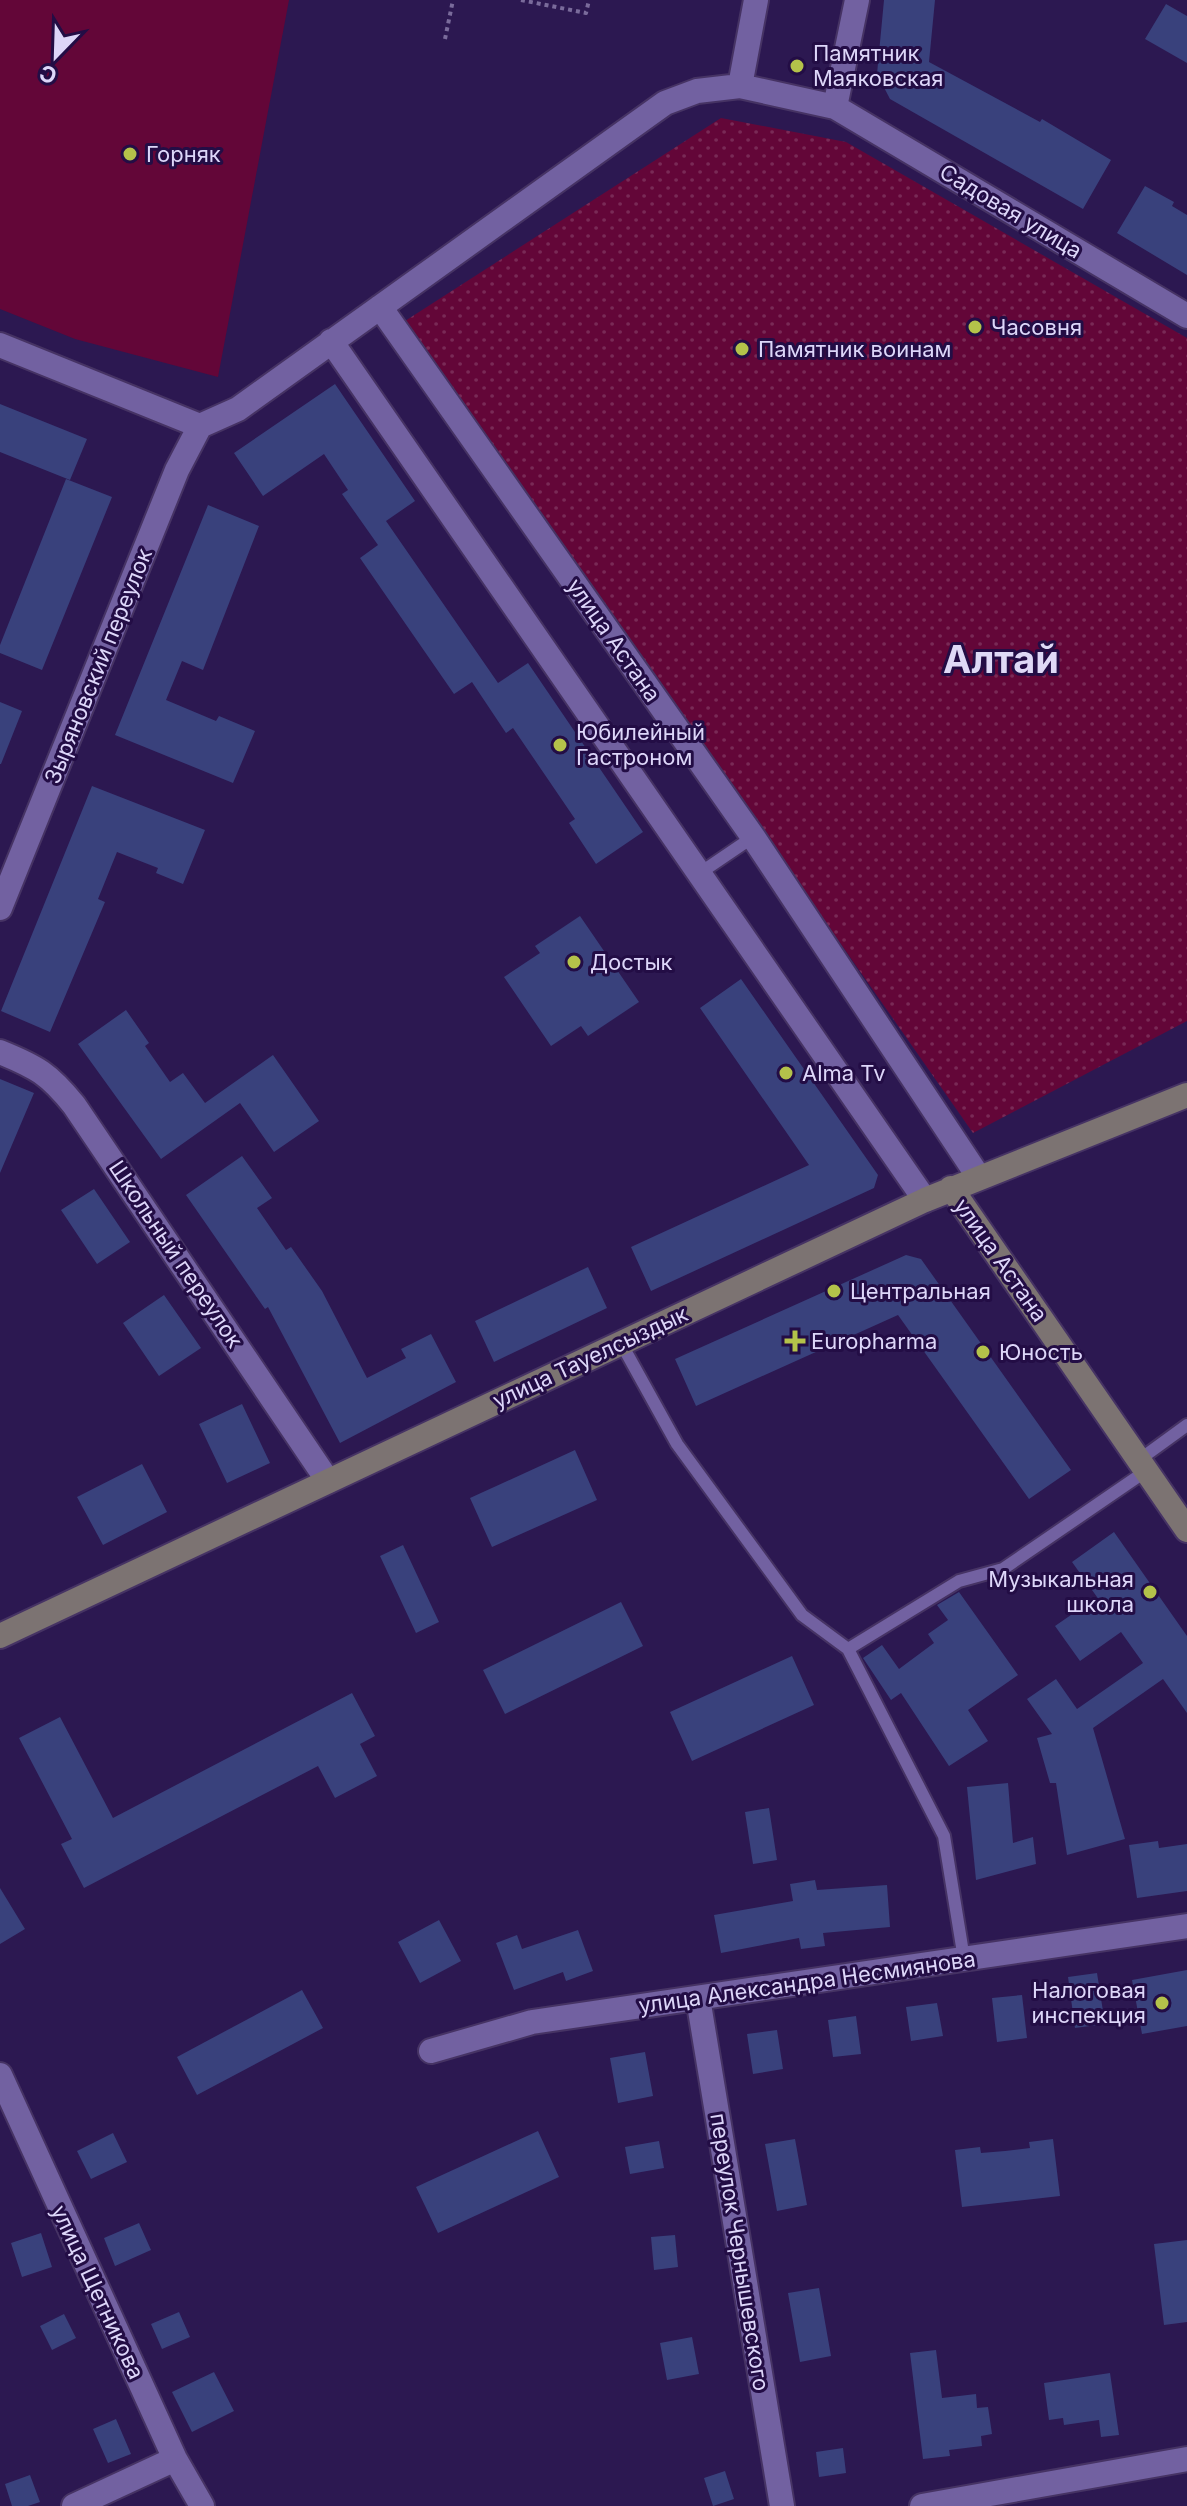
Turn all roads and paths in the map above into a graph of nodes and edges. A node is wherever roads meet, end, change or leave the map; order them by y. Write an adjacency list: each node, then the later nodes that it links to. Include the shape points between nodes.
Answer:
1 (453, 0): 7 (path)
2 (521, 0): 6 (path)
3 (589, 0): 6 (path, via 586,13)
4 (756, 0): 8 (street)
5 (857, 0): 9 (street)
6 (536, 1)
7 (445, 39)
8 (740, 86): 9 (street, Садовая улица); 10 (street, Садовая улица, via 697,91 665,103)
9 (835, 107): 11 (street, Садовая улица)
10 (380, 307): 12 (street, Садовая улица); 15 (street, улица Астана)
11 (1187, 316)
12 (331, 341): 14 (street, Садовая улица, via 238,409); 16 (street, улица Астана)
13 (0, 345): 14 (street)
14 (200, 426): 17 (street, Зыряновский переулок, via 177,470)
15 (753, 837): 16 (lane); 20 (street, улица Астана)
16 (700, 873): 22 (street, улица Астана)
17 (0, 908)
18 (0, 1052): 26 (street, Школьный переулок, via 53,1079 74,1105)
19 (1187, 1095): 20 (street, улица Тауелсыздык)
20 (978, 1176): 21 (street, улица Тауелсыздык)
21 (951, 1188): 22 (street, улица Тауелсыздык); 25 (street, улица Астана)
22 (925, 1200): 23 (street, улица Тауелсыздык)
23 (621, 1343): 26 (street, улица Тауелсыздык); 29 (lane, via 677,1444 802,1615)
24 (1187, 1425): 25 (lane)
25 (1143, 1466): 27 (street, улица Астана); 29 (lane, via 1003,1569 959,1581)
26 (328, 1481): 28 (street, улица Тауелсыздык)
27 (1187, 1530)
28 (0, 1636)
29 (848, 1649): 31 (lane, via 944,1836)
30 (1187, 1926): 31 (street, улица Александра Несмиянова)
31 (964, 1959): 32 (street, улица Александра Несмиянова)
32 (698, 1998): 33 (street, улица Александра Несмиянова, via 532,2022); 40 (street, переулок Чернышевского)
33 (431, 2051)
34 (0, 2075): 35 (street, улица Щетникова)
35 (6, 2108): 36 (street, улица Щетникова)
36 (175, 2459): 38 (street); 39 (street, улица Щетникова)
37 (1187, 2459): 41 (street)
38 (74, 2506)
39 (202, 2506)
40 (782, 2506)
41 (922, 2506)

